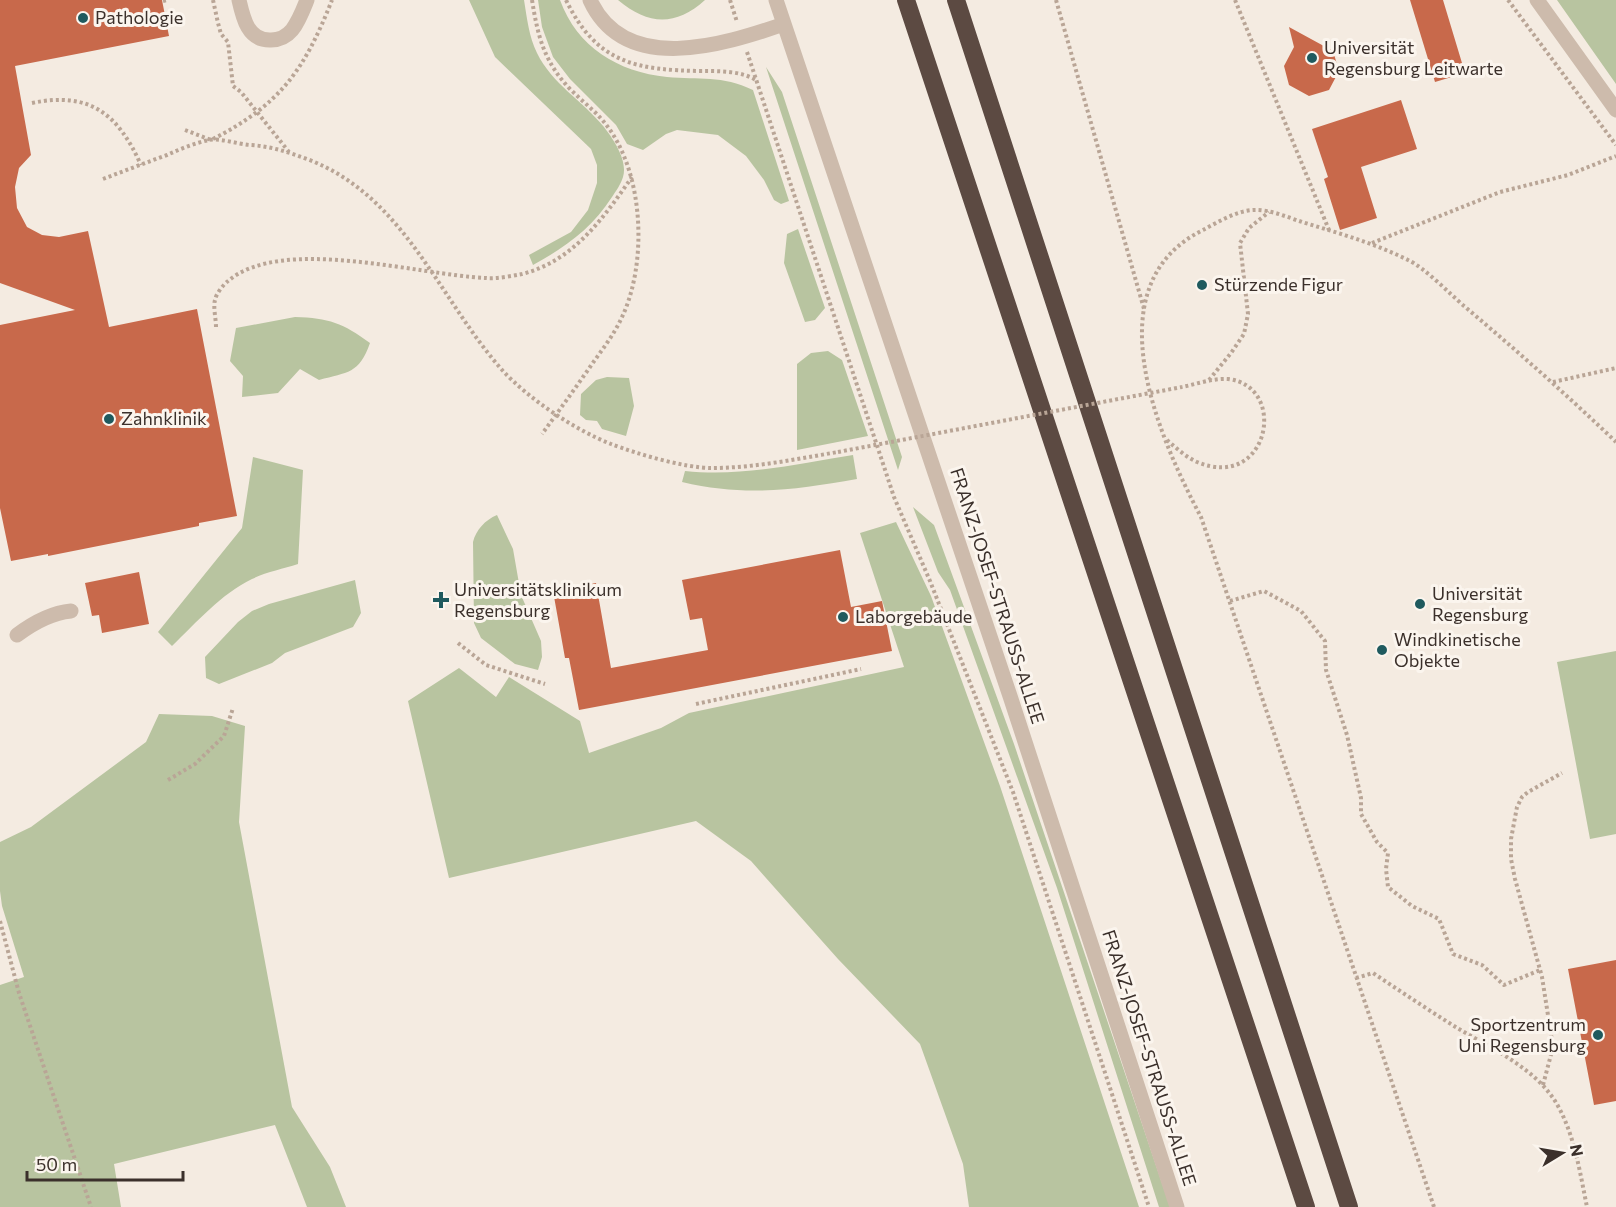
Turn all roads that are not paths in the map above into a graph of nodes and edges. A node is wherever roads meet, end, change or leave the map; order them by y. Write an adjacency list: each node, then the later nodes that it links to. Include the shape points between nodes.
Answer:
1 (239, 0): 2 (street, via 253,35 265,40 278,40 291,32)
2 (307, 0)
3 (590, 0): 8 (street, via 607,26 643,45 663,48 696,48)
4 (776, 0): 8 (street, FRANZ-JOSEF-STRAUSS-ALLEE)
5 (906, 0): 13 (highway)
6 (956, 0): 14 (highway)
7 (1537, 0): 9 (street)
8 (784, 24): 12 (street, FRANZ-JOSEF-STRAUSS-ALLEE)
9 (1616, 110)
10 (71, 611): 11 (street, via 54,614)
11 (17, 635)
12 (1177, 1207)
13 (1306, 1207)
14 (1349, 1207)

